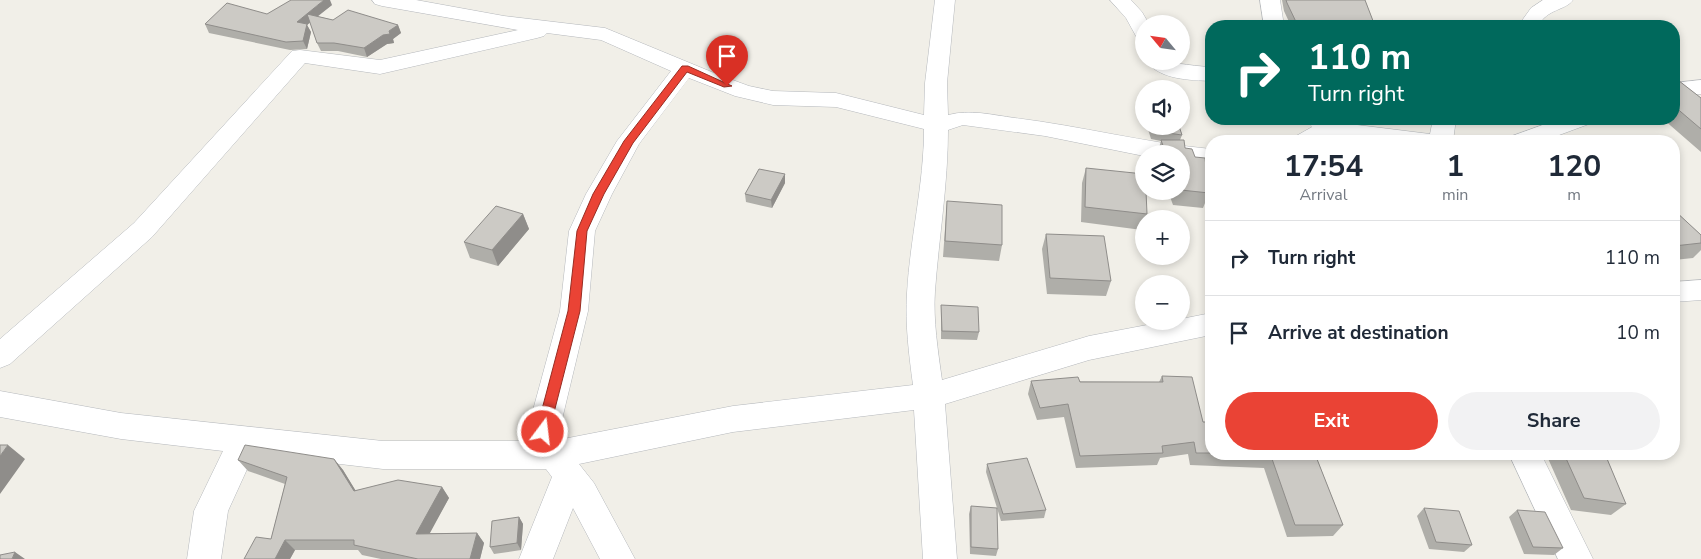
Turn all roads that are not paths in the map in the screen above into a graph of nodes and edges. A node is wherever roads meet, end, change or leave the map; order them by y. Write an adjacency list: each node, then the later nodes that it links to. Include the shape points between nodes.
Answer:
1 (382, 0): 9 (street)
2 (946, 0): 15 (street, via 936,83)
3 (1120, 0): 6 (street)
4 (1270, 0): 7 (street)
5 (1563, 0): 8 (street, via 1534,13)
6 (1135, 16)
7 (1273, 20)
8 (1531, 20)
9 (556, 28): 10 (street, via 605,34); 26 (street, via 443,55 380,66 300,56 144,230)
10 (685, 68): 15 (street, via 744,91 773,98 836,100); 31 (street, via 629,141 598,194 582,231 574,311 543,432)
11 (1173, 70): 12 (street)
12 (1205, 73)
13 (1701, 87): 14 (street)
14 (1680, 89)
15 (936, 125): 20 (street, via 963,118); 27 (street, via 936,164 921,293)
16 (1564, 125): 19 (street)
17 (1327, 130): 18 (street)
18 (1373, 135)
19 (1537, 135)
20 (1135, 146)
21 (1190, 155): 22 (street)
22 (1205, 156)
23 (1701, 290): 24 (street)
24 (1680, 292)
25 (1205, 325): 27 (street, via 1089,348)
26 (0, 356)
27 (929, 396): 31 (street, via 733,419); 35 (street)
28 (0, 404): 29 (street, via 121,426)
29 (245, 439): 31 (street, via 383,455); 32 (street, via 211,511)
30 (1528, 460): 36 (street)
31 (562, 465): 33 (street); 34 (street, via 582,493)
32 (204, 559)
33 (536, 559)
34 (618, 559)
35 (940, 559)
36 (1576, 559)

